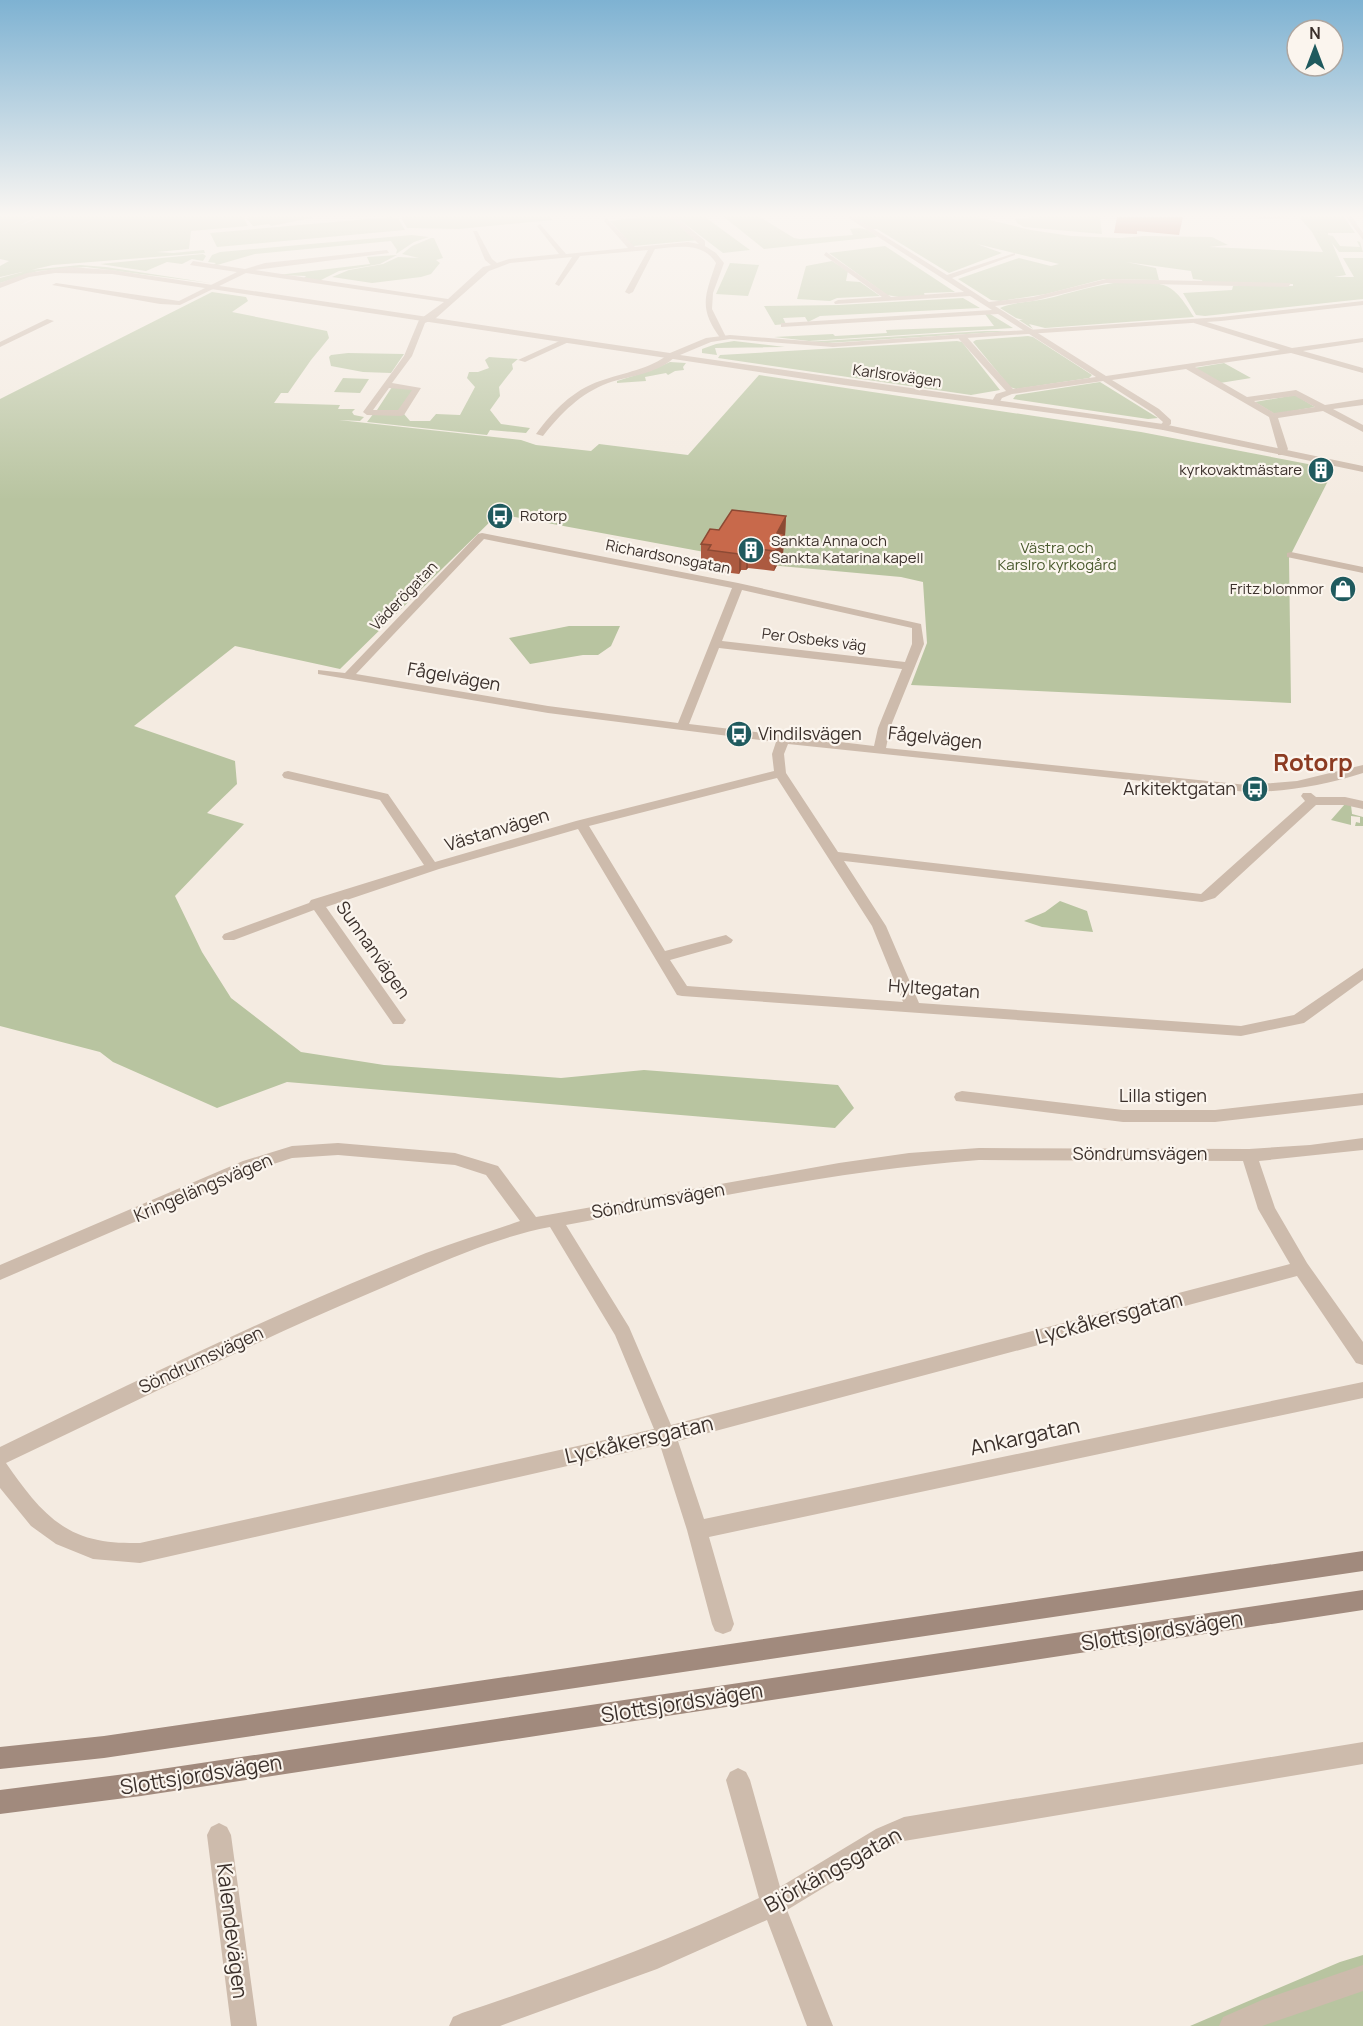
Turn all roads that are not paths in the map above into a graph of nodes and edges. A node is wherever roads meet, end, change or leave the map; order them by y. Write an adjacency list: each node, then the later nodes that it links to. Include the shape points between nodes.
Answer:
1 (380, 312): 6 (street, Karlsrovägen)
2 (437, 312): 6 (street)
3 (707, 312): 11 (street)
4 (999, 312): 9 (street); 10 (street)
5 (1284, 312): 8 (street)
6 (428, 319): 13 (street, Karlsrovägen); 22 (street, via 422,322 410,353)
7 (50, 321): 15 (street)
8 (1197, 321): 10 (street); 16 (street)
9 (784, 325)
10 (1033, 333): 12 (street); 21 (street)
11 (724, 337): 12 (street, via 826,345); 17 (street)
12 (962, 337): 23 (street)
13 (569, 340): 17 (street, Karlsrovägen); 18 (street)
14 (1363, 340): 16 (street)
15 (0, 345)
16 (1292, 350): 19 (street); 20 (street)
17 (673, 355): 26 (street, Karlsrovägen); 31 (street, via 662,364 604,382 576,396)
18 (522, 360)
19 (1187, 366): 21 (street); 24 (street)
20 (1363, 371)
21 (1104, 378): 23 (street); 29 (street, via 1163,416 1168,422)
22 (386, 385): 22 (street, via 417,388 402,413 367,412)
23 (1011, 392): 26 (street, via 999,396)
24 (1245, 400): 27 (street, via 1296,393); 28 (street)
25 (1363, 402): 27 (street)
26 (995, 403): 29 (street, Karlsrovägen)
27 (1325, 408): 28 (street); 30 (street)
28 (1273, 416): 32 (street)
29 (1163, 427): 32 (street, Karlsrovägen)
30 (1363, 429)
31 (540, 435)
32 (1281, 453): 33 (street, Karlsrovägen)
33 (1363, 469)
34 (482, 536): 37 (street, Richardsonsgatan); 41 (street, Väderögatan)
35 (1291, 555): 36 (street)
36 (1363, 570)
37 (738, 585): 38 (street); 39 (street, Richardsonsgatan, via 916,626 918,644)
38 (715, 644): 39 (street, Per Osbeks väg); 42 (street)
39 (909, 666): 44 (street)
40 (322, 672): 41 (street, Fågelvägen)
41 (346, 677): 42 (street, Fågelvägen, via 496,703)
42 (682, 726): 43 (street, Fågelvägen)
43 (783, 740): 44 (street, Fågelvägen); 46 (street, via 778,754)
44 (879, 750): 48 (street, Fågelvägen, via 1230,788)
45 (1363, 770): 48 (street, Fågelvägen)
46 (780, 773): 51 (street, Västanvägen); 52 (street)
47 (288, 775): 53 (street, via 384,797)
48 (1296, 787): 49 (street)
49 (1313, 801): 50 (street); 52 (street, via 1210,895 1202,898)
50 (1363, 805)
51 (581, 824): 53 (street, Västanvägen); 57 (street, Hyltegatan)
52 (835, 856): 59 (street, via 879,926)
53 (433, 868): 54 (street, Västanvägen)
54 (316, 903): 55 (street, Västanvägen); 60 (street, Sunnanvägen)
55 (229, 937)
56 (726, 940): 57 (street)
57 (662, 957): 59 (street, Hyltegatan, via 682,991)
58 (1363, 973): 59 (street, Hyltegatan, via 1299,1018 1241,1031)
59 (913, 1007)
60 (398, 1020)
61 (962, 1097): 62 (street, Lilla stigen, via 1123,1116 1215,1116)
62 (1363, 1099)
63 (1363, 1144): 64 (street, Söndrumsvägen)
64 (1249, 1155): 65 (street, Söndrumsvägen, via 979,1154 909,1159); 67 (street, via 1267,1209)
65 (554, 1219): 66 (street, Söndrumsvägen); 71 (street, via 622,1332)
66 (532, 1224): 68 (street, Kringelängsvägen, via 492,1170 464,1162 338,1149 292,1152 249,1165); 72 (street, Söndrumsvägen, via 433,1258 308,1311)
67 (1301, 1268): 69 (street); 71 (street, Lyckåkersgatan)
68 (0, 1274)
69 (1363, 1357)
70 (1363, 1390): 74 (street, Ankargatan)
71 (666, 1435): 73 (street, Lyckåkersgatan, via 140,1553 94,1549 55,1534 13,1494); 74 (street)
72 (0, 1457)
73 (0, 1470)
74 (697, 1530): 77 (street)
75 (1363, 1561): 79 (main road, Slottsjordsvägen, via 104,1747)
76 (1363, 1600): 81 (main road, Slottsjordsvägen, via 129,1786)
77 (723, 1624)
78 (1363, 1753): 83 (street, Björkängsgatan, via 904,1829)
79 (0, 1758)
80 (738, 1780): 83 (street)
81 (0, 1802)
82 (219, 1835): 85 (street, Kalendevägen)
83 (773, 1904): 86 (street, Björkängsgatan, via 689,1944); 87 (street)
84 (1363, 1978): 88 (street)
85 (244, 2026)
86 (462, 2026)
87 (820, 2026)
88 (1232, 2026)

